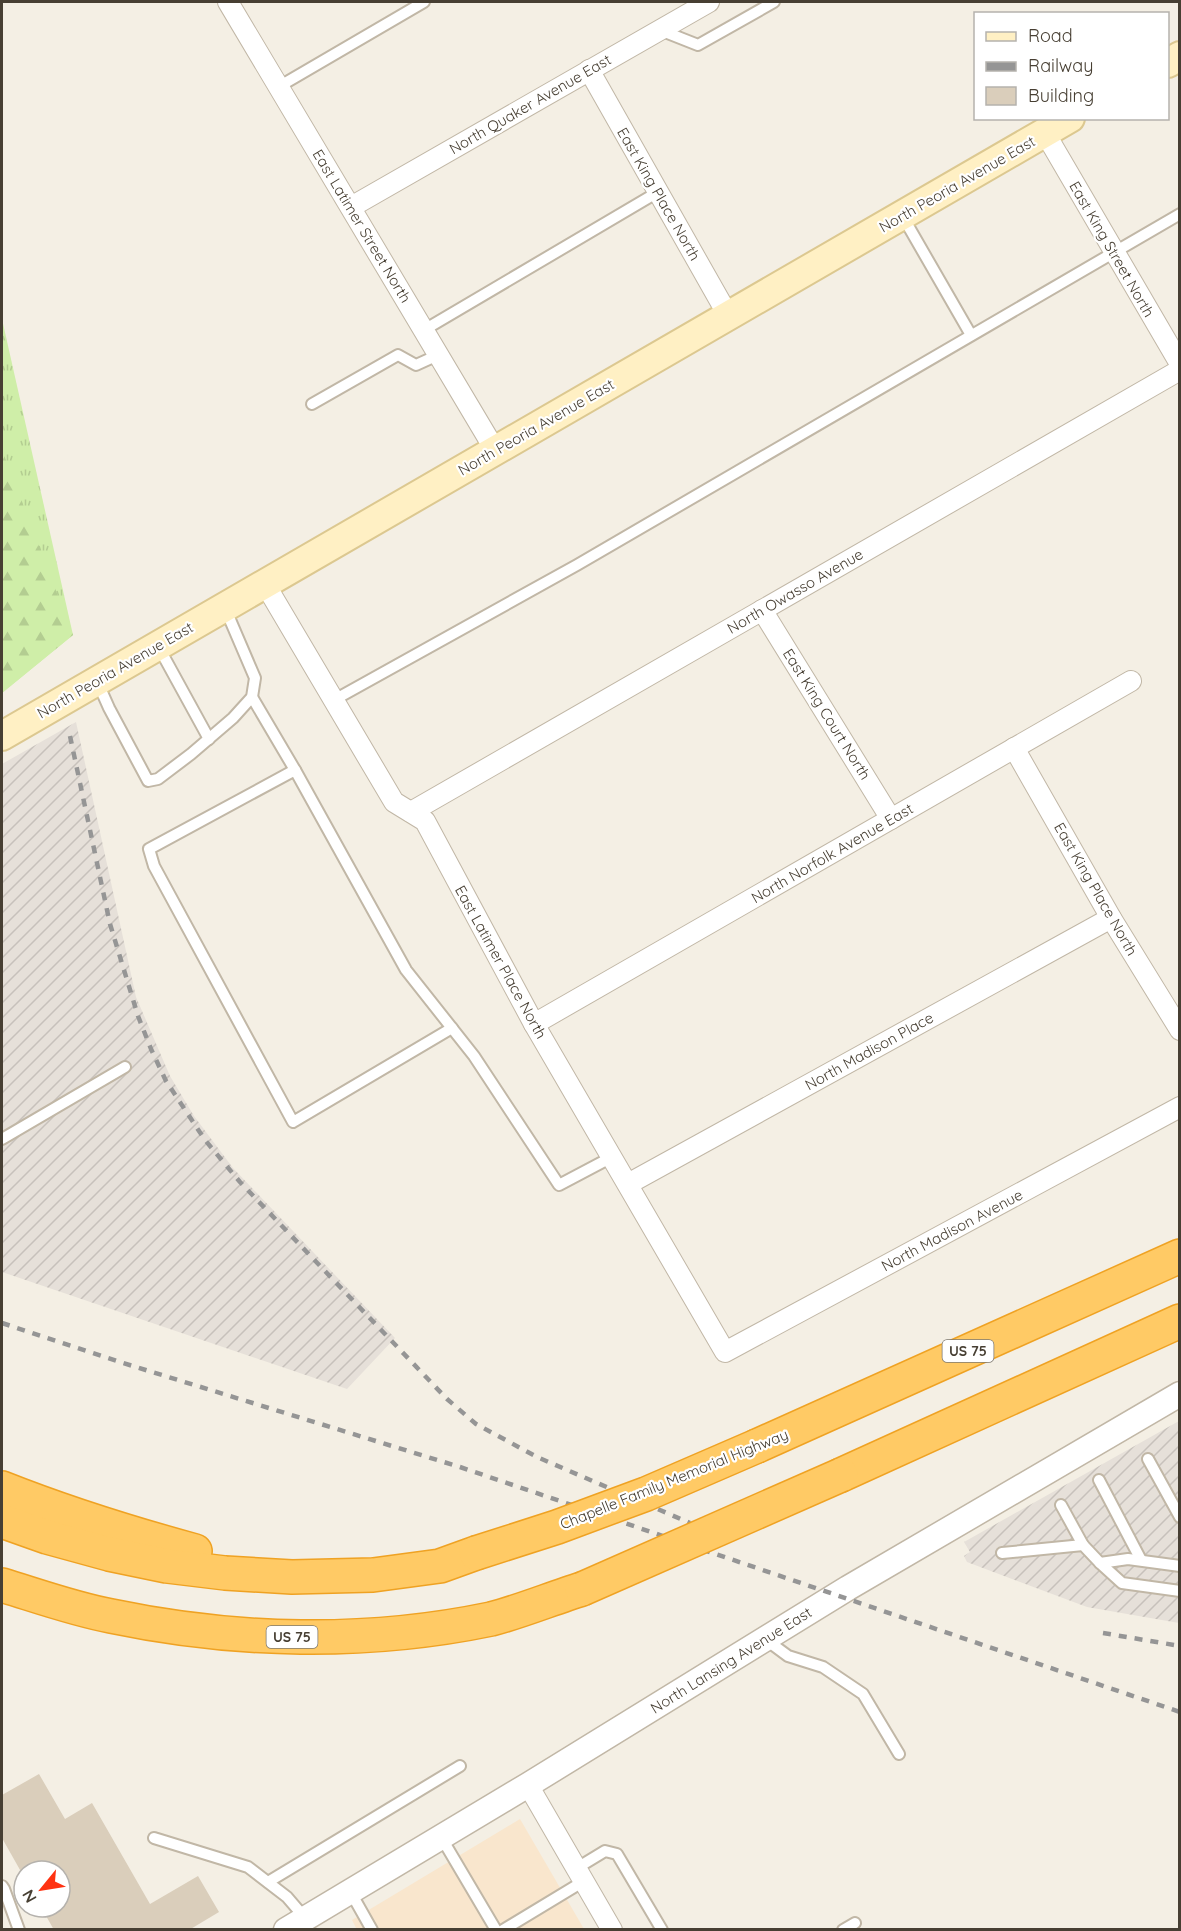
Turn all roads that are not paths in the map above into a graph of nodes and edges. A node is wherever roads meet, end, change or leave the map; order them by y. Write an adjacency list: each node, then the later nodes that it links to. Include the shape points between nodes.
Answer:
1 (228, 2): 7 (street, East Latimer Street North)
2 (424, 2): 7 (lane)
3 (710, 2): 5 (street, North Quaker Avenue East)
4 (774, 2): 5 (lane, via 698,45)
5 (660, 30): 6 (street, North Quaker Avenue East)
6 (589, 70): 10 (street, East King Place North); 11 (street, North Quaker Avenue East)
7 (280, 86): 11 (street, East Latimer Street North)
8 (1067, 120): 9 (main road, North Peoria Avenue East)
9 (1045, 133): 13 (main road, North Peoria Avenue East); 14 (street, East King Street North)
10 (658, 192): 15 (street, East King Place North); 16 (lane)
11 (351, 207): 16 (street, East Latimer Street North)
12 (1179, 214): 14 (lane)
13 (902, 216): 15 (main road, North Peoria Avenue East); 17 (lane)
14 (1113, 252): 17 (lane); 19 (street, East King Street North)
15 (729, 317): 22 (main road, North Peoria Avenue East)
16 (424, 330): 18 (street, East Latimer Street North)
17 (971, 335): 30 (lane, via 577,565)
18 (438, 355): 21 (lane, via 416,365 398,355); 22 (street, East Latimer Street North)
19 (1179, 364)
20 (1179, 370): 24 (street, North Owasso Avenue)
21 (312, 404)
22 (495, 450): 23 (main road, North Peoria Avenue East)
23 (264, 584): 25 (main road, North Peoria Avenue East); 30 (street, East Latimer Place North)
24 (762, 610): 35 (street, North Owasso Avenue); 36 (street, East King Court North)
25 (230, 619): 26 (main road, North Peoria Avenue East); 29 (lane, via 255,678)
26 (164, 657): 27 (main road, North Peoria Avenue East); 32 (lane)
27 (97, 681): 31 (main road, North Peoria Avenue East); 32 (lane, via 148,781 159,778)
28 (1131, 681): 33 (street, North Norfolk Avenue East)
29 (252, 697): 32 (lane); 34 (lane)
30 (334, 700): 35 (street, East Latimer Place North, via 393,801)
31 (2, 736)
32 (209, 739)
33 (1014, 747): 36 (street, North Norfolk Avenue East); 37 (street, East King Place North)
34 (295, 770): 39 (lane, via 406,969); 39 (lane, via 149,849 154,866 293,1122)
35 (411, 812): 38 (street, East Latimer Place North, via 424,821)
36 (891, 819): 38 (street, North Norfolk Avenue East)
37 (1111, 918): 40 (street, East King Place North); 45 (street, North Madison Place)
38 (534, 1024): 44 (street, East Latimer Place North)
39 (452, 1028): 44 (lane, via 559,1185)
40 (1179, 1030)
41 (125, 1067): 43 (lane)
42 (1179, 1107): 48 (street, North Madison Avenue)
43 (2, 1139)
44 (612, 1157): 45 (street, East Latimer Place North)
45 (628, 1184): 48 (street, East Latimer Place North)
46 (1179, 1256): 61 (highway, Chapelle Family Memorial Highway / US 75, bridge, via 757,1446 557,1527 440,1566 373,1575)
47 (1179, 1321): 62 (highway, US 75, bridge, via 582,1589 493,1618 371,1635 304,1638 243,1634 110,1616)
48 (725, 1352)
49 (1179, 1394): 64 (street, North Lansing Avenue East)
50 (1148, 1459): 54 (lane)
51 (1099, 1480): 58 (lane)
52 (2, 1488): 61 (highway, via 105,1526)
53 (1060, 1505): 56 (lane)
54 (1179, 1517)
55 (2, 1521): 61 (highway, Chapelle Family Memorial Highway / US 75, via 109,1554 167,1566)
56 (1083, 1545): 57 (lane); 59 (lane)
57 (1002, 1552)
58 (1141, 1560): 59 (lane); 60 (lane)
59 (1100, 1563): 63 (lane, via 1122,1583)
60 (1179, 1566)
61 (292, 1577)
62 (2, 1585)
63 (1179, 1591)
64 (765, 1639): 65 (lane, via 788,1656 823,1667 863,1694); 67 (street, North Lansing Avenue East)
65 (899, 1754)
66 (460, 1766): 71 (lane)
67 (528, 1785): 68 (street, North Lansing Avenue East); 70 (street)
68 (441, 1837): 73 (street, North Lansing Avenue East); 78 (lane)
69 (154, 1838): 71 (lane, via 248,1867)
70 (580, 1875): 79 (lane); 80 (street); 81 (lane, via 605,1851 617,1854)
71 (268, 1882): 75 (lane, via 287,1897)
72 (2, 1886): 76 (lane)
73 (350, 1891): 75 (street, North Lansing Avenue East); 77 (lane)
74 (855, 1923): 82 (lane)
75 (295, 1924)
76 (19, 1929)
77 (372, 1929)
78 (496, 1929)
79 (503, 1929)
80 (612, 1929)
81 (662, 1929)
82 (843, 1929)

